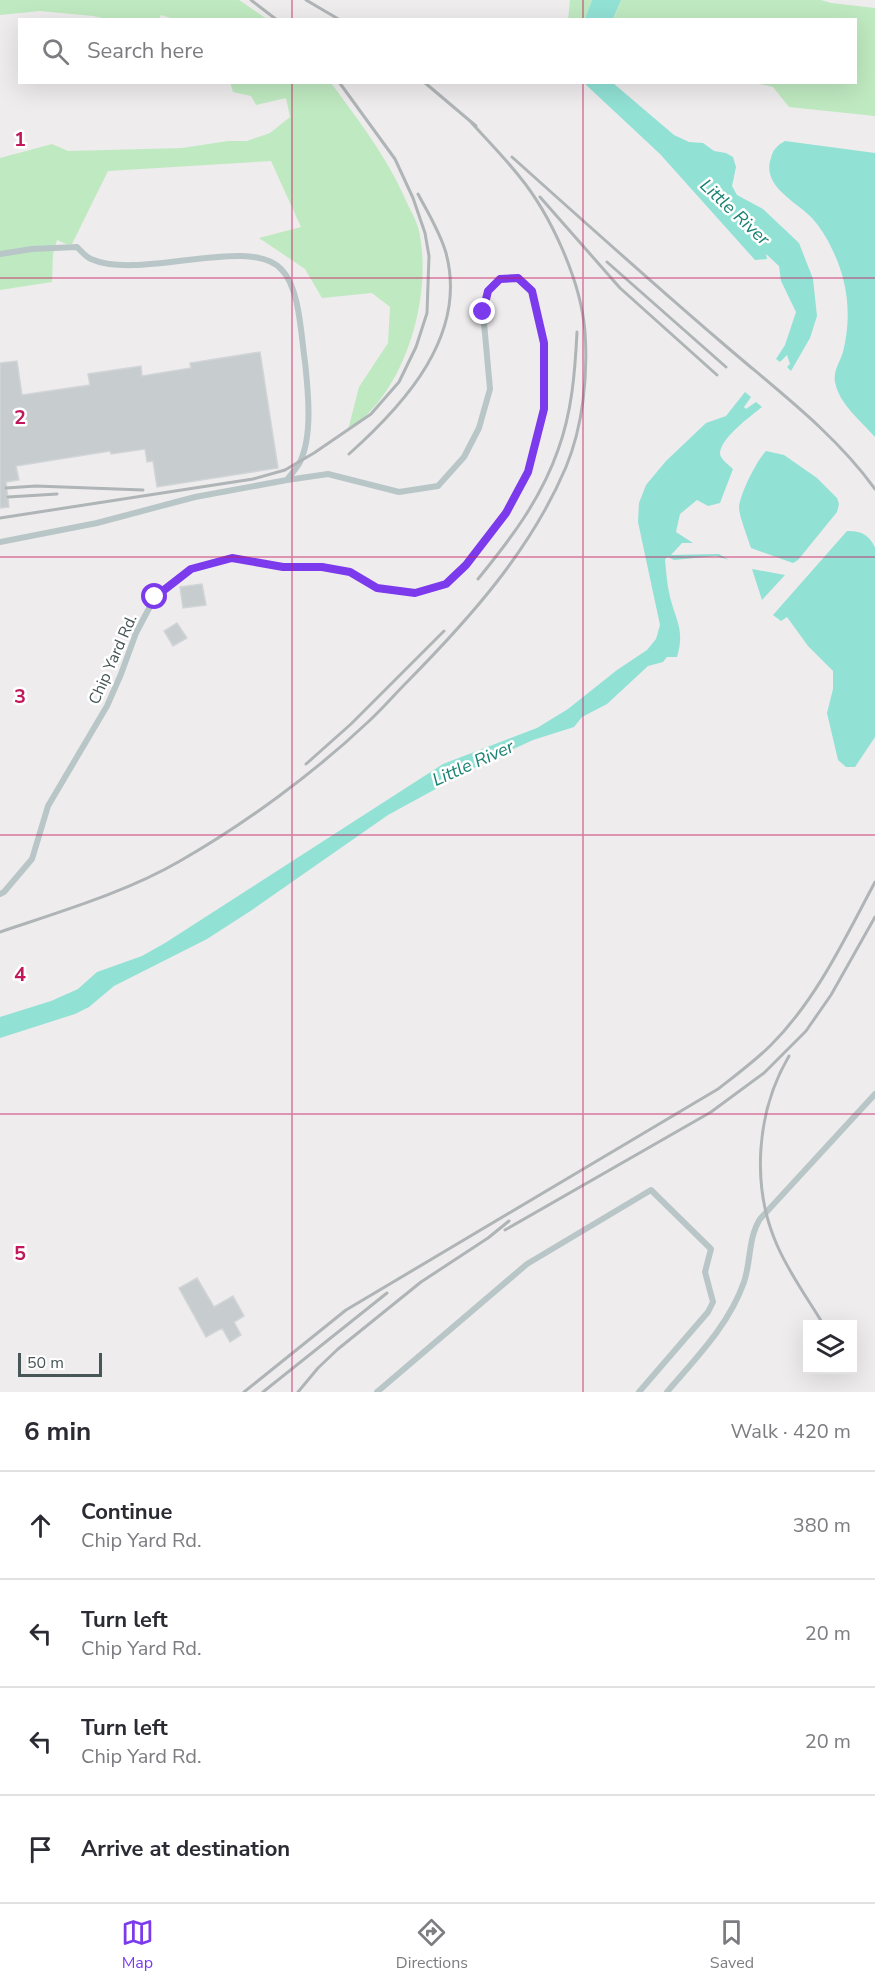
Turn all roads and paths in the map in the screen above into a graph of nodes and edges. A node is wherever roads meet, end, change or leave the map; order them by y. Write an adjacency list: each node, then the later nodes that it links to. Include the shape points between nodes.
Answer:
1 (0, 254): 2 (lane, via 77,247 89,259 116,266 242,255 267,260 282,269 292,285 299,321 308,423 300,461)
2 (287, 480): 3 (lane, Chip Yard Rd.); 4 (lane, Chip Yard Rd., via 328,474 399,492 438,486 464,457 479,428 490,389 483,312 488,291 500,279 518,278 532,291 544,343 544,409 528,472 506,513 466,565 446,584 415,593 377,588 350,572 322,567 283,567 232,558 191,569 155,597 107,706 48,806 32,859)
3 (0, 542)
4 (0, 894)
5 (875, 1094): 8 (lane, via 759,1220 744,1281 729,1315)
6 (377, 1392): 7 (lane, via 527,1264 651,1190 711,1249 705,1272 713,1302)
7 (639, 1392)
8 (667, 1392)

